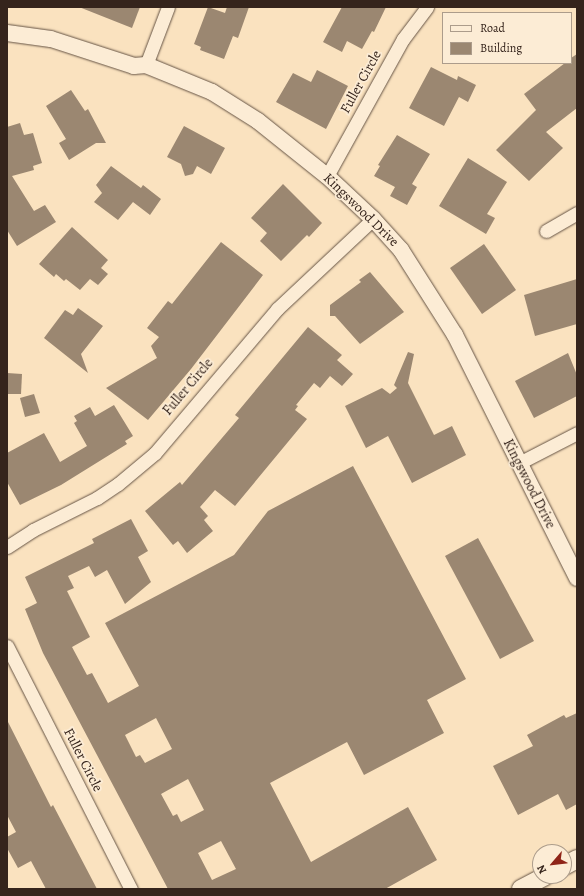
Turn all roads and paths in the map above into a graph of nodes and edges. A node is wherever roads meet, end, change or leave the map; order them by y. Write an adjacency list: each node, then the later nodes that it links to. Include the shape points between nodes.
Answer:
1 (168, 7): 4 (street)
2 (427, 7): 5 (street, Fuller Circle, via 404,40)
3 (7, 33): 4 (street, Kingswood Drive, via 51,39 134,66)
4 (146, 65): 5 (street, Kingswood Drive, via 212,92 258,121)
5 (327, 176): 7 (street, Kingswood Drive)
6 (577, 213): 8 (street)
7 (373, 219): 10 (street, Kingswood Drive, via 401,250 455,335); 11 (street, Fuller Circle, via 277,309 155,453 97,498 33,530)
8 (546, 231)
9 (577, 433): 10 (street)
10 (519, 463): 12 (street, Kingswood Drive)
11 (7, 547)
12 (577, 578)
13 (7, 646): 15 (street, Fuller Circle)
14 (532, 883): 16 (main road)
15 (131, 889)
16 (521, 889)

